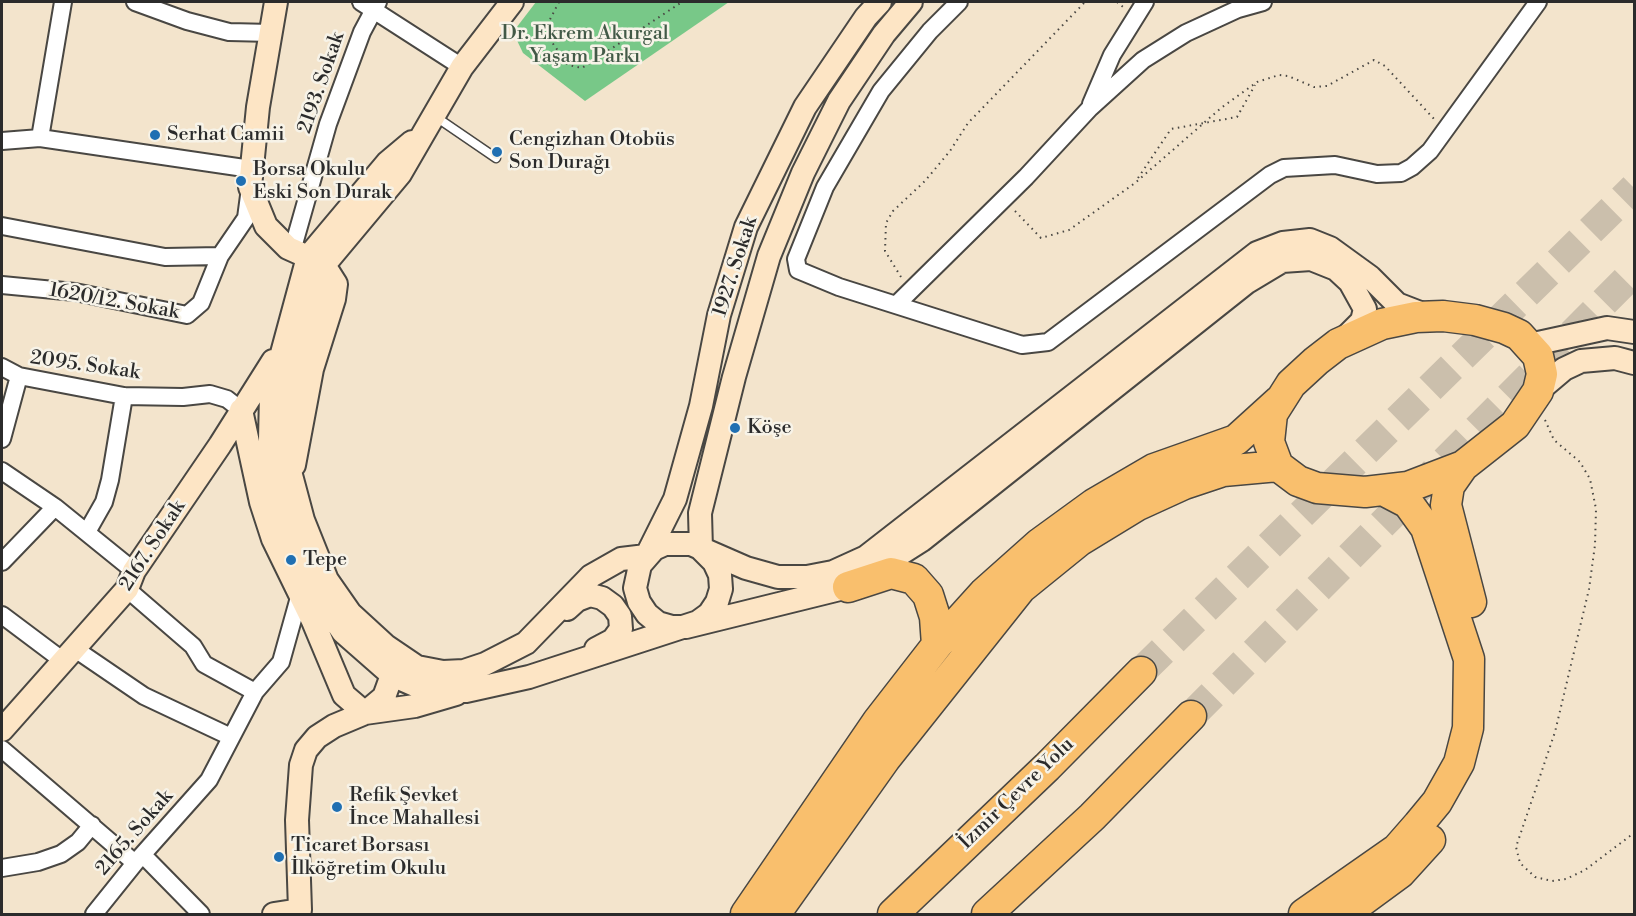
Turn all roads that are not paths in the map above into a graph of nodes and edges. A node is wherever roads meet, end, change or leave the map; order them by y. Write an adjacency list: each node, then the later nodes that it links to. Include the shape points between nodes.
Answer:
1 (63, 2): 16 (street)
2 (135, 2): 12 (street, via 229,32)
3 (276, 2): 12 (main road, 1620/12. Sokak)
4 (512, 2): 13 (main road)
5 (880, 2): 46 (main road, 1927. Sokak, via 805,107 746,227 719,315 701,406 675,499)
6 (911, 2): 45 (main road, 1927. Sokak, via 884,34 839,102 803,172 769,256 700,513)
7 (959, 2): 24 (street, via 881,91 825,187 796,259 798,270)
8 (1145, 2): 14 (street, via 1112,55)
9 (1263, 2): 14 (street, via 1186,33 1143,60)
10 (1538, 2): 24 (street, via 1430,151 1401,173 1377,174 1335,165 1284,168 1048,342 1022,345)
11 (371, 4): 13 (street); 22 (street, 2193. Sokak, via 328,124)
12 (272, 33): 19 (main road, 1620/12. Sokak)
13 (462, 67): 15 (main road)
14 (1090, 108): 24 (street)
15 (436, 117): 18 (lane); 22 (main road, via 421,136 387,163)
16 (40, 138): 17 (street); 19 (street)
17 (2, 141)
18 (495, 158)
19 (250, 178): 21 (street, 1620/12. Sokak, via 246,218); 22 (main road, 1620/12. Sokak, via 266,225)
20 (2, 226): 21 (street, via 165,257)
21 (220, 256): 23 (street, 1620/12. Sokak, via 201,303 188,315 75,292)
22 (308, 257): 29 (main road); 55 (main road, via 336,284 312,369 291,475 303,520 327,580 350,614)
23 (2, 285)
24 (896, 305)
25 (1433, 317): 27 (highway, via 1382,324); 28 (highway, via 1489,323 1519,335); 45 (main road, via 1397,304 1370,277 1330,248 1310,240 1283,243 1257,253 866,557 833,572 778,577)
26 (1635, 332): 28 (main road, via 1607,328)
27 (1338, 344): 35 (highway, via 1291,384); 49 (main road, via 1362,321 1365,309 1361,296 1336,269 1311,259 1282,261 1247,282 922,540)
28 (1529, 345): 33 (highway, via 1538,356 1542,374)
29 (282, 346): 36 (main road, 2167. Sokak); 50 (main road, via 269,418 273,481)
30 (1635, 363): 33 (main road, via 1615,358 1581,361 1564,369)
31 (2, 368): 32 (street)
32 (19, 376): 34 (street, 2095. Sokak); 37 (street, 2095. Sokak)
33 (1536, 394): 40 (highway, via 1515,425)
34 (124, 396): 36 (street, 2095. Sokak, via 210,394 227,399); 44 (street, via 110,480 104,502)
35 (1279, 401): 39 (highway, via 1268,428); 54 (highway, via 1236,440 1154,469 1094,504 1039,544 984,593)
36 (242, 410): 38 (main road, 2167. Sokak)
37 (2, 440)
38 (235, 443): 48 (main road, 2167. Sokak); 50 (main road, via 273,539)
39 (1278, 466): 42 (highway, via 1298,481 1317,488); 77 (highway, via 1223,471 1138,505 1079,541 1021,588 885,759)
40 (1464, 466): 42 (highway, via 1408,487); 81 (highway, via 1449,486 1446,505 1489,682 1484,730 1475,761 1450,815 1400,873)
41 (2, 471): 43 (street)
42 (1385, 491): 80 (highway, via 1408,503 1426,528 1469,658 1468,728 1459,763 1437,802 1397,849)
43 (55, 507): 44 (street); 47 (street)
44 (87, 532): 48 (street)
45 (701, 549): 46 (main road, via 679,542 665,544); 52 (main road, via 714,562 721,589 709,614)
46 (646, 556): 52 (main road, via 637,574 639,602 658,622); 53 (main road, via 621,559 591,576)
47 (2, 562)
48 (131, 580): 56 (main road, 2167. Sokak); 62 (street, via 193,646 204,664)
49 (848, 586): 52 (main road); 54 (highway, via 891,573 914,579 928,595)
50 (307, 592): 59 (main road, via 324,631 324,645); 60 (main road, via 343,632); 62 (street, via 280,662)
51 (2, 615): 56 (street)
52 (686, 627): 57 (main road)
53 (526, 643): 55 (main road, via 485,664 443,672 417,667); 57 (main road, via 577,600 590,595 602,598 620,616 621,629 613,640)
54 (937, 645): 76 (highway, via 878,721)
55 (386, 646): 60 (main road)
56 (69, 655): 65 (main road, 2167. Sokak); 66 (street)
57 (572, 663): 61 (main road)
58 (1141, 672): 78 (highway, İzmir Çevre Yolu)
59 (336, 674): 63 (main road, via 344,695); 67 (main road, via 334,706)
60 (392, 675): 61 (main road, via 417,686); 63 (main road, via 384,697)
61 (466, 691): 63 (main road, via 415,706)
62 (255, 692): 66 (street)
63 (365, 713): 67 (main road)
64 (1191, 716): 79 (highway)
65 (2, 730)
66 (231, 737): 70 (street, 2165. Sokak, via 209,780)
67 (317, 737): 72 (main road, via 306,750 301,765 297,820)
68 (2, 749): 69 (street)
69 (92, 825): 70 (street); 71 (street, via 61,854)
70 (139, 859): 73 (street, 2165. Sokak); 74 (street)
71 (2, 868)
72 (300, 912): 75 (main road)
73 (94, 915)
74 (201, 915)
75 (274, 915)
76 (746, 915)
77 (775, 915)
78 (893, 915)
79 (987, 915)
80 (1304, 915)
81 (1344, 915)

